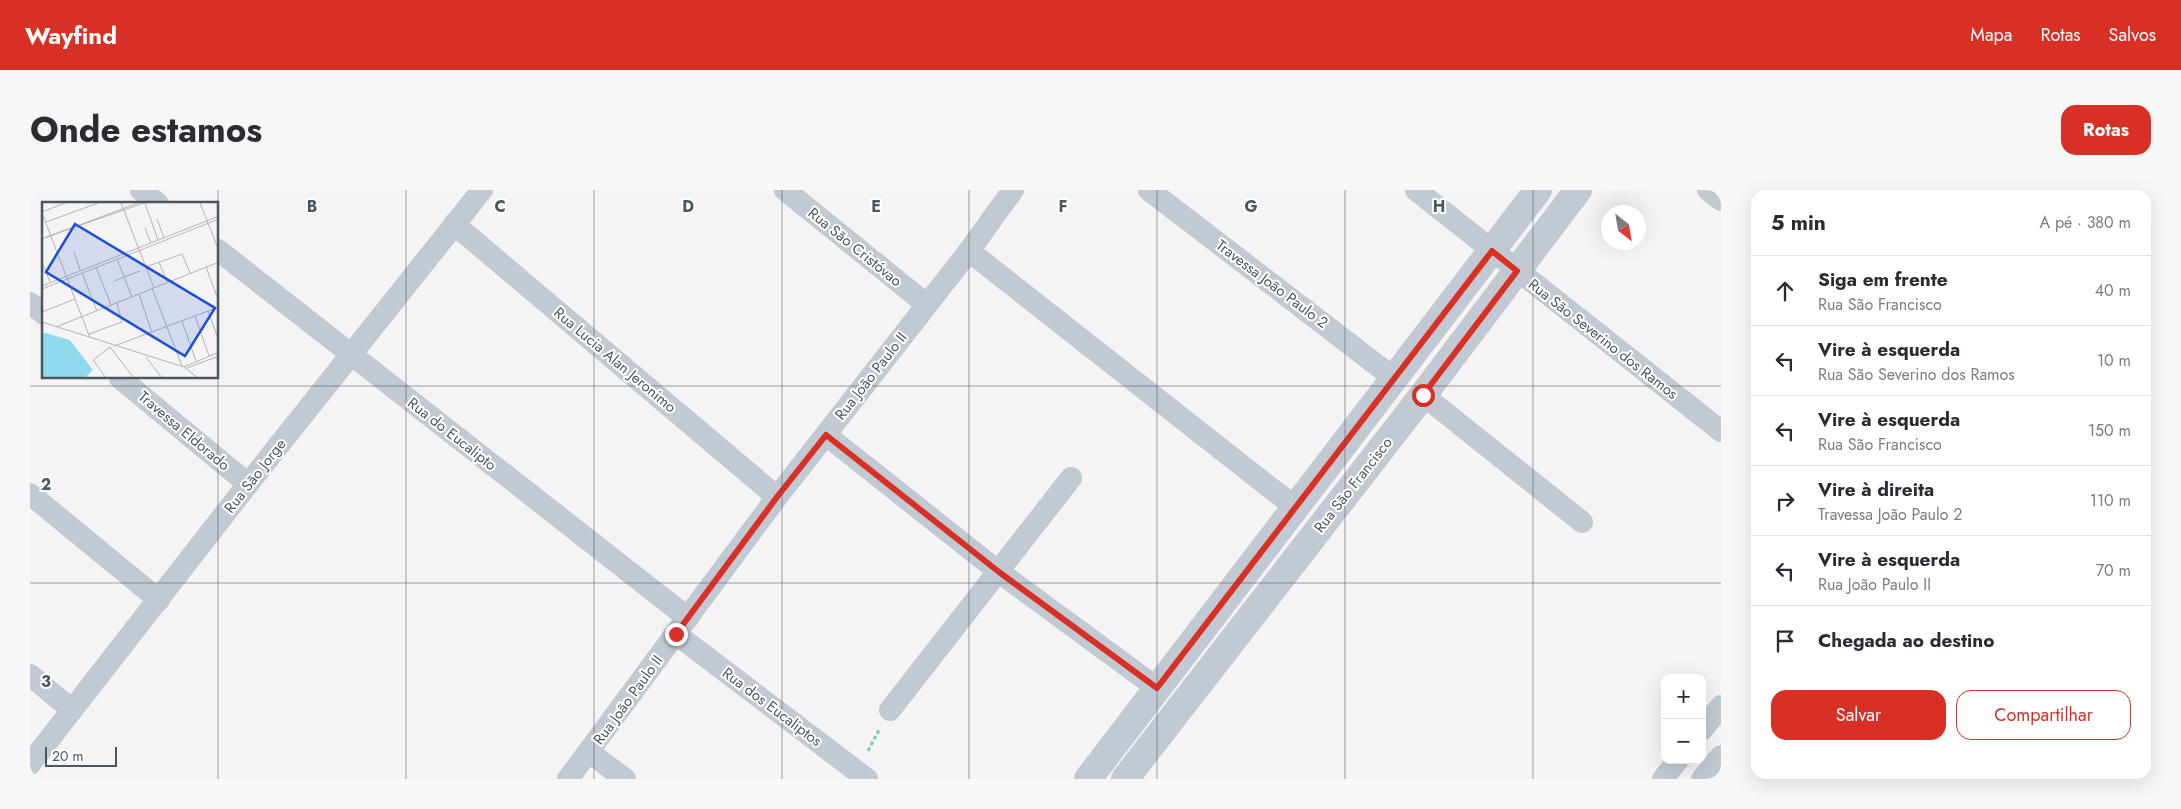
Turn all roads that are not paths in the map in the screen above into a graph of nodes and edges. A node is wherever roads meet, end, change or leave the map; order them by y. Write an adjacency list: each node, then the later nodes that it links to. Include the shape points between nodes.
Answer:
1 (140, 190): 11 (street)
2 (482, 190): 12 (street, Rua São Jorge)
3 (785, 190): 18 (street, Rua São Cristóvao)
4 (1013, 190): 14 (street, Rua João Paulo II)
5 (1149, 190): 22 (street, Travessa João Paulo 2)
6 (1416, 190): 15 (street, Rua São Severino dos Ramos)
7 (1538, 190): 15 (street, Rua São Francisco)
8 (1578, 190): 16 (street, Rua São Francisco)
9 (1708, 190): 10 (street)
10 (1721, 200)
11 (155, 202)
12 (454, 224): 20 (street, Rua São Jorge); 29 (street, Rua Lucia Alan Jeronimo)
13 (219, 251): 20 (street, Rua do Eucalipto)
14 (968, 251): 18 (street, Rua João Paulo II); 30 (street, Rua São Francisco)
15 (1492, 251): 16 (street, Rua São Severino dos Ramos); 22 (street, Rua São Francisco)
16 (1517, 271): 23 (street, Rua São Francisco); 24 (street, Rua São Severino dos Ramos)
17 (30, 303): 19 (street)
18 (926, 304): 25 (street, Rua João Paulo II)
19 (42, 312)
20 (351, 355): 27 (street, Rua São Jorge); 34 (street, Rua do Eucalipto)
21 (121, 379): 27 (street, Travessa Eldorado)
22 (1395, 379): 30 (street, Rua São Francisco)
23 (1423, 395): 31 (street); 49 (street, Rua São Francisco)
24 (1721, 431)
25 (826, 435): 29 (street, Rua João Paulo II); 32 (street)
26 (1071, 478): 32 (street)
27 (248, 484): 33 (street, Rua São Jorge)
28 (30, 494): 33 (street)
29 (777, 497): 34 (street, Rua João Paulo II)
30 (1296, 508): 36 (street, Rua São Francisco)
31 (1582, 522)
32 (999, 572): 36 (street); 39 (street)
33 (159, 600): 38 (street, Rua São Jorge)
34 (682, 626): 41 (street, Rua João Paulo II); 45 (street, Rua dos Eucaliptos)
35 (30, 675): 38 (street)
36 (1157, 688): 48 (street, Rua São Francisco)
37 (1721, 706): 40 (street)
38 (72, 710): 43 (street, Rua São Jorge)
39 (890, 710)
40 (1706, 725)
41 (589, 752): 46 (street, Rua João Paulo II); 47 (street)
42 (1721, 756): 51 (street)
43 (30, 764)
44 (1675, 764): 50 (street)
45 (858, 776)
46 (568, 779)
47 (625, 779)
48 (1088, 779)
49 (1125, 779)
50 (1664, 779)
51 (1702, 779)

